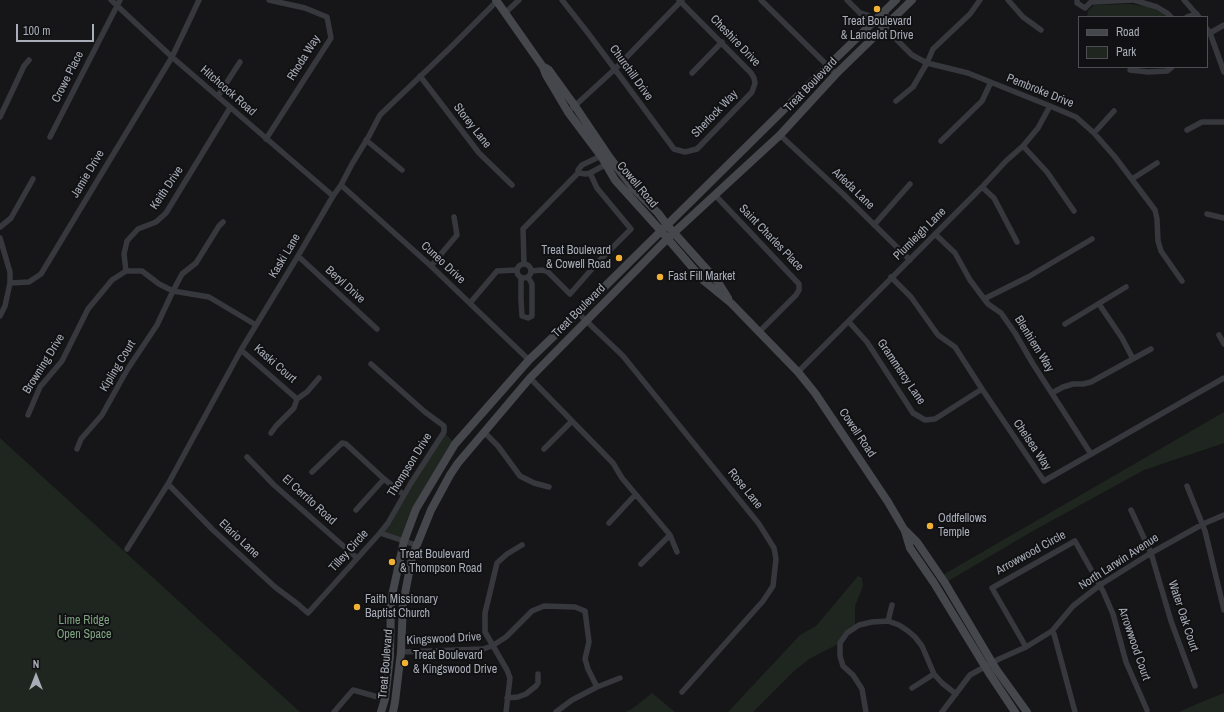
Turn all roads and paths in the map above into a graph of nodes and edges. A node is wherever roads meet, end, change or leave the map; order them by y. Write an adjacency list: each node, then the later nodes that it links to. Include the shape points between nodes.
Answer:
1 (111, 0): 19 (street, Hitchcock Road)
2 (199, 0): 30 (street)
3 (269, 0): 58 (street, Rhoda Way, via 305,8 327,17 331,38)
4 (519, 0): 20 (street)
5 (562, 0): 37 (street, Churchill Drive)
6 (761, 0): 34 (street)
7 (847, 0): 23 (street)
8 (896, 0): 23 (main road, Treat Boulevard)
9 (900, 0): 25 (street, via 883,18)
10 (912, 0): 25 (main road, Treat Boulevard)
11 (980, 0): 33 (street, via 970,14 933,49)
12 (1008, 0): 26 (street, via 1016,10)
13 (1078, 0): 18 (street, via 1077,3 1085,8)
14 (1133, 0): 18 (street); 22 (street, via 1157,7)
15 (1184, 0): 21 (street)
16 (496, 1): 20 (main road, Cowell Road); 42 (street, Kaski Lane)
17 (680, 1): 29 (street, Cheshire Drive); 37 (street)
18 (1090, 1)
19 (119, 3): 30 (street, Hitchcock Road); 57 (street, Crowe Place)
20 (505, 13): 35 (main road, Cowell Road)
21 (1198, 15)
22 (1169, 16)
23 (874, 22): 28 (main road, Treat Boulevard)
24 (1224, 25): 27 (street)
25 (884, 28): 28 (street, via 874,27 864,36); 33 (street, Pembroke Drive, via 912,55); 41 (main road, Treat Boulevard)
26 (1041, 30)
27 (1208, 31): 39 (street)
28 (860, 36): 34 (main road, Treat Boulevard)
29 (722, 42): 40 (street); 44 (street, Cheshire Drive, via 751,73)
30 (172, 57): 45 (street, Hitchcock Road); 102 (street, Jamie Drive, via 41,274 29,282)
31 (29, 60): 52 (street)
32 (240, 62): 45 (street)
33 (927, 63): 43 (street, Pembroke Drive, via 968,72); 46 (street, via 913,87)
34 (828, 66): 41 (street); 84 (main road, Treat Boulevard)
35 (543, 67): 47 (main road, Cowell Road, via 549,70); 51 (main road, Cowell Road)
36 (1170, 68): 38 (street, via 1154,72)
37 (615, 69): 47 (street); 62 (street, Churchill Drive, via 674,149)
38 (1130, 70)
39 (1224, 72)
40 (692, 73)
41 (836, 74): 56 (main road, Treat Boulevard)
42 (420, 76): 59 (street, Kaski Lane, via 380,116); 73 (street, Storey Lane, via 479,153)
43 (991, 82): 48 (street, Pembroke Drive); 60 (street, via 982,101)
44 (755, 83): 62 (street, Sherlock Way, via 752,92 697,149)
45 (218, 96): 49 (street, Hitchcock Road)
46 (896, 101)
47 (575, 106): 51 (street); 64 (main road, Cowell Road)
48 (1050, 106): 55 (street, Pembroke Drive, via 1076,117); 61 (street, Plumleigh Lane, via 1038,128)
49 (230, 108): 58 (street, Hitchcock Road); 96 (street, Keith Drive, via 166,213 156,222 138,229 127,241 124,254)
50 (1114, 111): 55 (street)
51 (568, 112): 63 (main road, Cowell Road)
52 (0, 117)
53 (1224, 122): 54 (street, via 1202,122)
54 (1187, 130)
55 (1094, 133): 69 (street, Pembroke Drive)
56 (780, 135): 75 (main road, Treat Boulevard); 82 (street, Arleda Lane)
57 (50, 137)
58 (266, 139): 76 (street, Hitchcock Road)
59 (366, 140): 66 (street); 72 (street, Kaski Lane)
60 (941, 142)
61 (1023, 146): 74 (street, Plumleigh Lane); 77 (street, via 1047,172)
62 (685, 152)
63 (601, 156): 64 (main road, Cowell Road); 67 (street, via 582,165)
64 (608, 161): 68 (street); 84 (main road, Cowell Road, via 615,180)
65 (1157, 163): 69 (street)
66 (402, 170)
67 (578, 173): 68 (street); 93 (street, via 523,229)
68 (590, 173): 97 (street, via 597,188 631,229 570,294 548,272)
69 (1132, 179): 101 (street, Pembroke Drive, via 1155,210 1161,251)
70 (33, 180): 83 (street, via 11,218)
71 (910, 184): 82 (street)
72 (341, 185): 76 (street, Kaski Lane); 94 (street, Cuneo Drive)
73 (512, 185)
74 (982, 187): 86 (street, Plumleigh Lane); 90 (street, via 994,198)
75 (715, 195): 85 (main road, Treat Boulevard); 116 (street, Saint Charles Place, via 800,284 796,295)
76 (333, 196): 91 (street, Kaski Lane)
77 (1074, 211)
78 (1207, 214): 80 (street)
79 (454, 217): 94 (street, via 457,235)
80 (1224, 218)
81 (223, 222): 104 (street, Kipling Court, via 196,263 182,274)
82 (874, 225): 92 (street, Arleda Lane)
83 (0, 227)
84 (664, 228): 85 (main road, Cowell Road); 88 (main road, Cowell Road); 109 (main road, Treat Boulevard)
85 (674, 233): 88 (main road, Treat Boulevard); 107 (main road, Cowell Road, via 718,282)
86 (935, 234): 92 (street, Plumleigh Lane); 105 (street, Blenhiem Way, via 955,254)
87 (0, 238): 102 (street, via 10,272)
88 (667, 239): 107 (main road, Cowell Road, via 704,281); 111 (main road, Treat Boulevard)
89 (1092, 239): 105 (street, via 1028,277)
90 (1017, 242)
91 (298, 256): 114 (street, Kaski Lane); 115 (street, Beryl Drive)
92 (910, 260): 100 (street, Plumleigh Lane)
93 (524, 264): 95 (street, via 519,265); 97 (street, via 528,264)
94 (431, 266): 106 (street, Cuneo Drive)
95 (517, 270): 98 (street); 106 (street, via 497,271)
96 (126, 271): 104 (street, via 142,271 159,284); 131 (street, Browning Drive, via 112,280 88,309 62,360 40,387)
97 (532, 271): 99 (street)
98 (521, 277): 99 (street); 99 (street, via 522,316 528,318 532,316 532,284)
99 (528, 277)
100 (891, 277): 112 (street, Plumleigh Lane); 128 (street, Chelsea Way, via 911,297 938,335 955,347)
101 (1182, 281)
102 (10, 283): 110 (street)
103 (1126, 287): 108 (street)
104 (173, 290): 114 (street, via 209,297); 135 (street, Kipling Court, via 157,325 127,370 102,415 81,439)
105 (984, 299): 129 (street, Blenhiem Way, via 1001,313)
106 (470, 303): 122 (street, Cuneo Drive)
107 (731, 303): 116 (main road, Cowell Road)
108 (1099, 304): 113 (street); 121 (street)
109 (578, 313): 111 (street, Rose Lane); 122 (main road, Treat Boulevard)
110 (0, 316)
111 (586, 320): 126 (main road, Treat Boulevard); 178 (street, Rose Lane, via 623,356 756,521 774,548 776,559 773,586 763,601)
112 (849, 322): 124 (street, Plumleigh Lane); 128 (street, Grammercy Lane, via 867,342 913,413 926,420 935,418)
113 (1065, 324)
114 (256, 325): 120 (street, Kaski Lane)
115 (377, 329)
116 (759, 332): 124 (main road, Cowell Road)
117 (1218, 335): 118 (street)
118 (1224, 344)
119 (1151, 349): 121 (street)
120 (241, 350): 130 (street, Kaski Court); 141 (street, Kaski Lane)
121 (1133, 359): 129 (street, via 1091,382 1073,384)
122 (529, 360): 153 (main road, Treat Boulevard, via 454,444 416,510)
123 (371, 364): 144 (street, Thompson Drive, via 444,426 444,432)
124 (798, 372): 171 (main road, Cowell Road, via 832,416 888,502 905,531 910,548)
125 (319, 378): 130 (street, via 308,392)
126 (530, 378): 132 (street); 133 (main road, Treat Boulevard)
127 (1224, 378): 137 (street, Chelsea Way)
128 (982, 389): 137 (street, Chelsea Way, via 1044,481)
129 (1052, 393): 137 (street, Blenhiem Way)
130 (297, 399): 134 (street, Kaski Court, via 294,408)
131 (28, 416)
132 (572, 421): 136 (street); 145 (street, via 613,463)
133 (484, 432): 143 (street, via 520,476); 154 (main road, Treat Boulevard, via 450,475 431,510)
134 (271, 433)
135 (77, 449)
136 (544, 449)
137 (1091, 454)
138 (247, 457): 159 (street, El Cerrito Road, via 274,485)
139 (312, 472): 140 (street, via 342,443)
140 (384, 479): 144 (street); 146 (street)
141 (168, 484): 156 (street, Kaski Lane); 165 (street, Elario Lane, via 213,530)
142 (1187, 486): 150 (street)
143 (549, 487)
144 (404, 495): 151 (street, Thompson Drive)
145 (635, 495): 149 (street); 152 (street)
146 (356, 510)
147 (1131, 510): 158 (street, Water Oak Court)
148 (1224, 515): 150 (street, North Larwin Avenue)
149 (609, 524)
150 (1203, 524): 158 (street, North Larwin Avenue); 164 (street)
151 (380, 533): 153 (street, Tilley Circle); 159 (street, Tilley Circle)
152 (670, 535): 157 (street); 160 (street)
153 (404, 541): 154 (street, Tilley Circle); 163 (main road, Treat Boulevard)
154 (416, 546): 170 (main road, Treat Boulevard, via 403,604)
155 (522, 546): 168 (street, via 497,563 485,613 485,632)
156 (127, 550)
157 (677, 552)
158 (1151, 553): 161 (street, North Larwin Avenue); 175 (street, Water Oak Court, via 1171,621)
159 (357, 558): 165 (street, Tilley Circle)
160 (641, 564)
161 (1100, 585): 167 (street, North Larwin Avenue, via 1073,606); 169 (street, Arrowwood Circle, via 1075,541 992,588); 182 (street, Arrowwood Court, via 1113,614 1126,662)
162 (892, 605): 166 (street)
163 (391, 610): 170 (main road, via 395,621 395,643); 180 (main road, Treat Boulevard, via 390,656)
164 (1224, 610)
165 (308, 613)
166 (888, 621): 173 (street, via 899,625 915,637 922,646); 188 (street, via 859,625 847,633 840,643 843,666 862,689)
167 (1052, 631): 169 (street, North Larwin Avenue); 192 (street)
168 (492, 646): 170 (street, Kingswood Drive, via 476,650); 176 (street, Kingswood Drive, via 506,637 532,611 544,606 575,607 585,611 589,642 585,659); 181 (street, via 510,678)
169 (1026, 647): 171 (street, North Larwin Avenue)
170 (401, 652): 180 (main road, via 395,659 393,682); 185 (main road, Treat Boulevard)
171 (989, 665): 179 (street, North Larwin Avenue, via 970,675); 190 (main road, Cowell Road); 191 (main road, Cowell Road)
172 (538, 674): 181 (street, via 536,686 526,694)
173 (934, 674): 177 (street); 179 (street)
174 (620, 678): 176 (street)
175 (1195, 686)
176 (597, 687): 187 (street)
177 (912, 688)
178 (682, 692)
179 (956, 694): 189 (street, North Larwin Avenue)
180 (385, 697): 183 (street, via 353,690); 184 (main road, Treat Boulevard)
181 (508, 698): 186 (street)
182 (1147, 710)
183 (334, 712)
184 (381, 712)
185 (393, 712)
186 (506, 712)
187 (556, 712)
188 (866, 712)
189 (942, 712)
190 (1015, 712)
191 (1027, 712)
192 (1075, 712)

